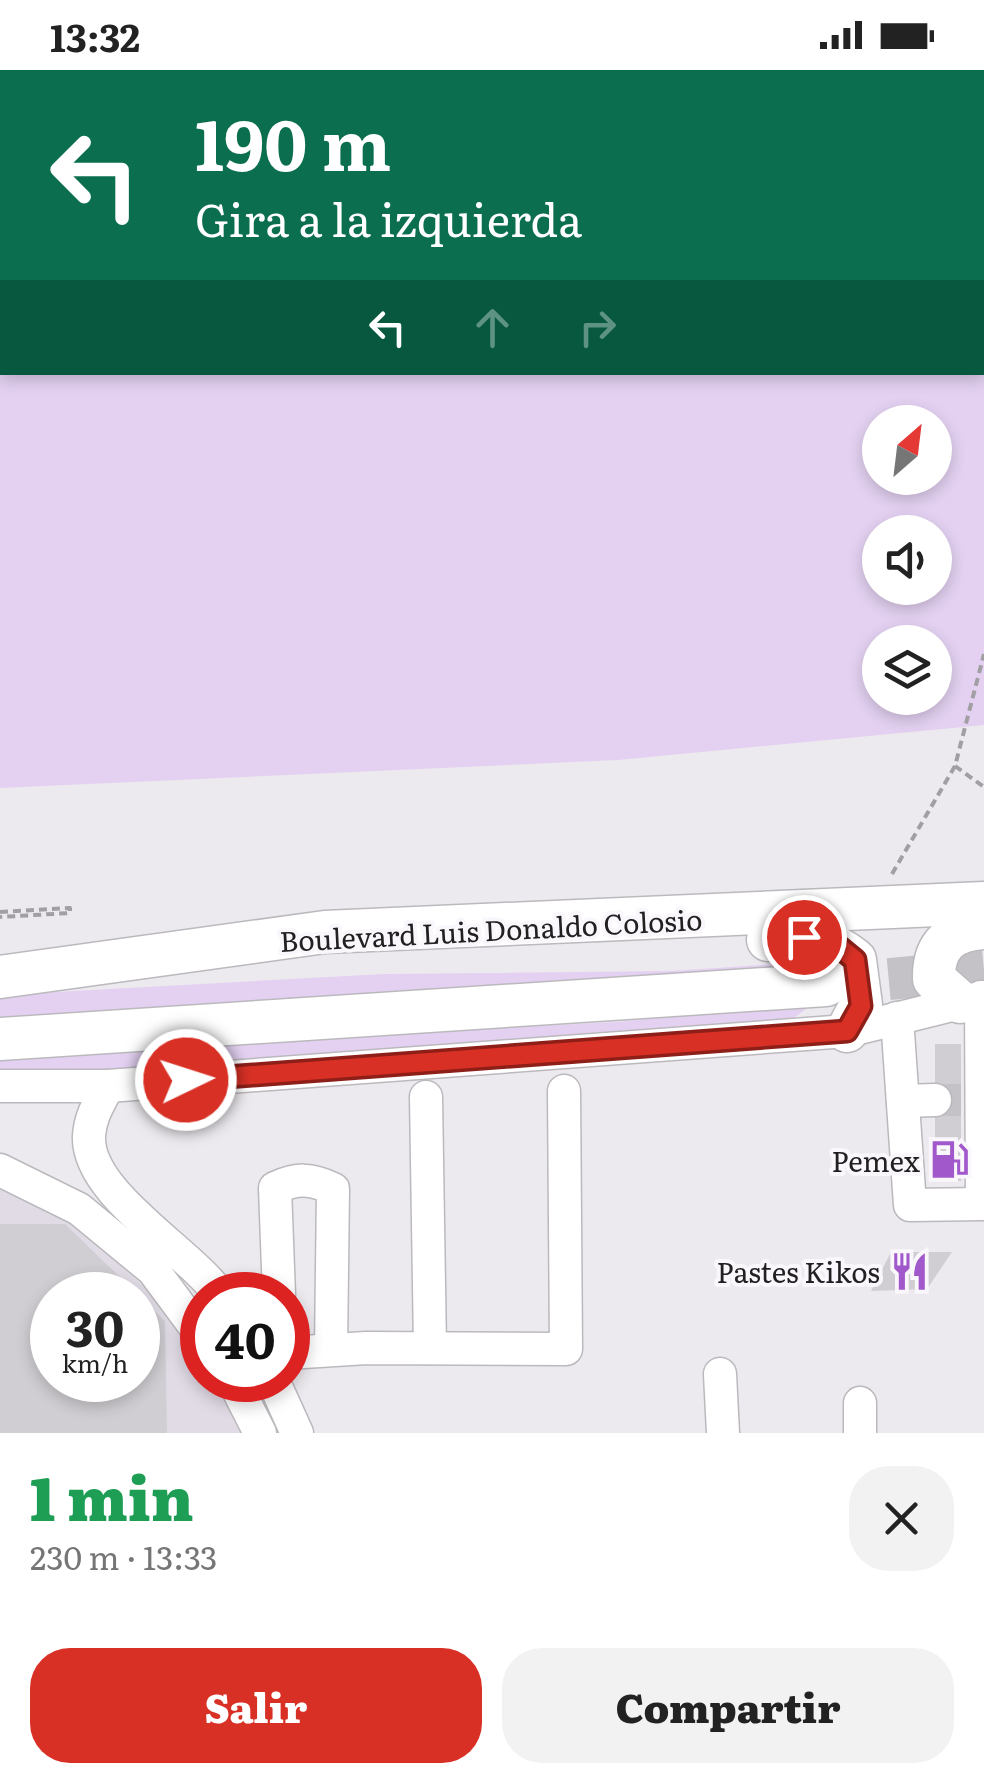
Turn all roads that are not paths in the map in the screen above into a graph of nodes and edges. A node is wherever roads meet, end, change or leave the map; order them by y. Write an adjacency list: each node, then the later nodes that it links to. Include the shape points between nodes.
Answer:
1 (984, 903): 3 (main road, Boulevard Luis Donaldo Colosio)
2 (984, 928): 6 (main road, via 956,932 933,962 934,979)
3 (325, 932): 4 (main road, Boulevard Luis Donaldo Colosio); 8 (main road, via 419,952 498,956 804,937 833,942 855,960 862,983 861,1006)
4 (0, 977)
5 (826, 985): 9 (main road)
6 (978, 1006): 7 (street); 7 (street, via 945,1101)
7 (897, 1018): 8 (street)
8 (847, 1031): 11 (street)
9 (0, 1039)
10 (0, 1086): 11 (street)
11 (108, 1086): 14 (street, via 92,1115)
12 (564, 1091): 20 (street, via 566,1349)
13 (426, 1097): 20 (street)
14 (92, 1158): 16 (street); 17 (street, via 110,1186)
15 (0, 1170): 16 (street)
16 (41, 1190): 19 (street, via 79,1208 153,1270)
17 (197, 1272)
18 (278, 1272): 21 (street, via 275,1188 294,1179 333,1189)
19 (180, 1306)
20 (430, 1348): 21 (street)
21 (331, 1349): 22 (street)
22 (310, 1351)
23 (720, 1374): 28 (street)
24 (244, 1402): 26 (street)
25 (283, 1402): 27 (street)
26 (260, 1433)
27 (298, 1433)
28 (723, 1433)

